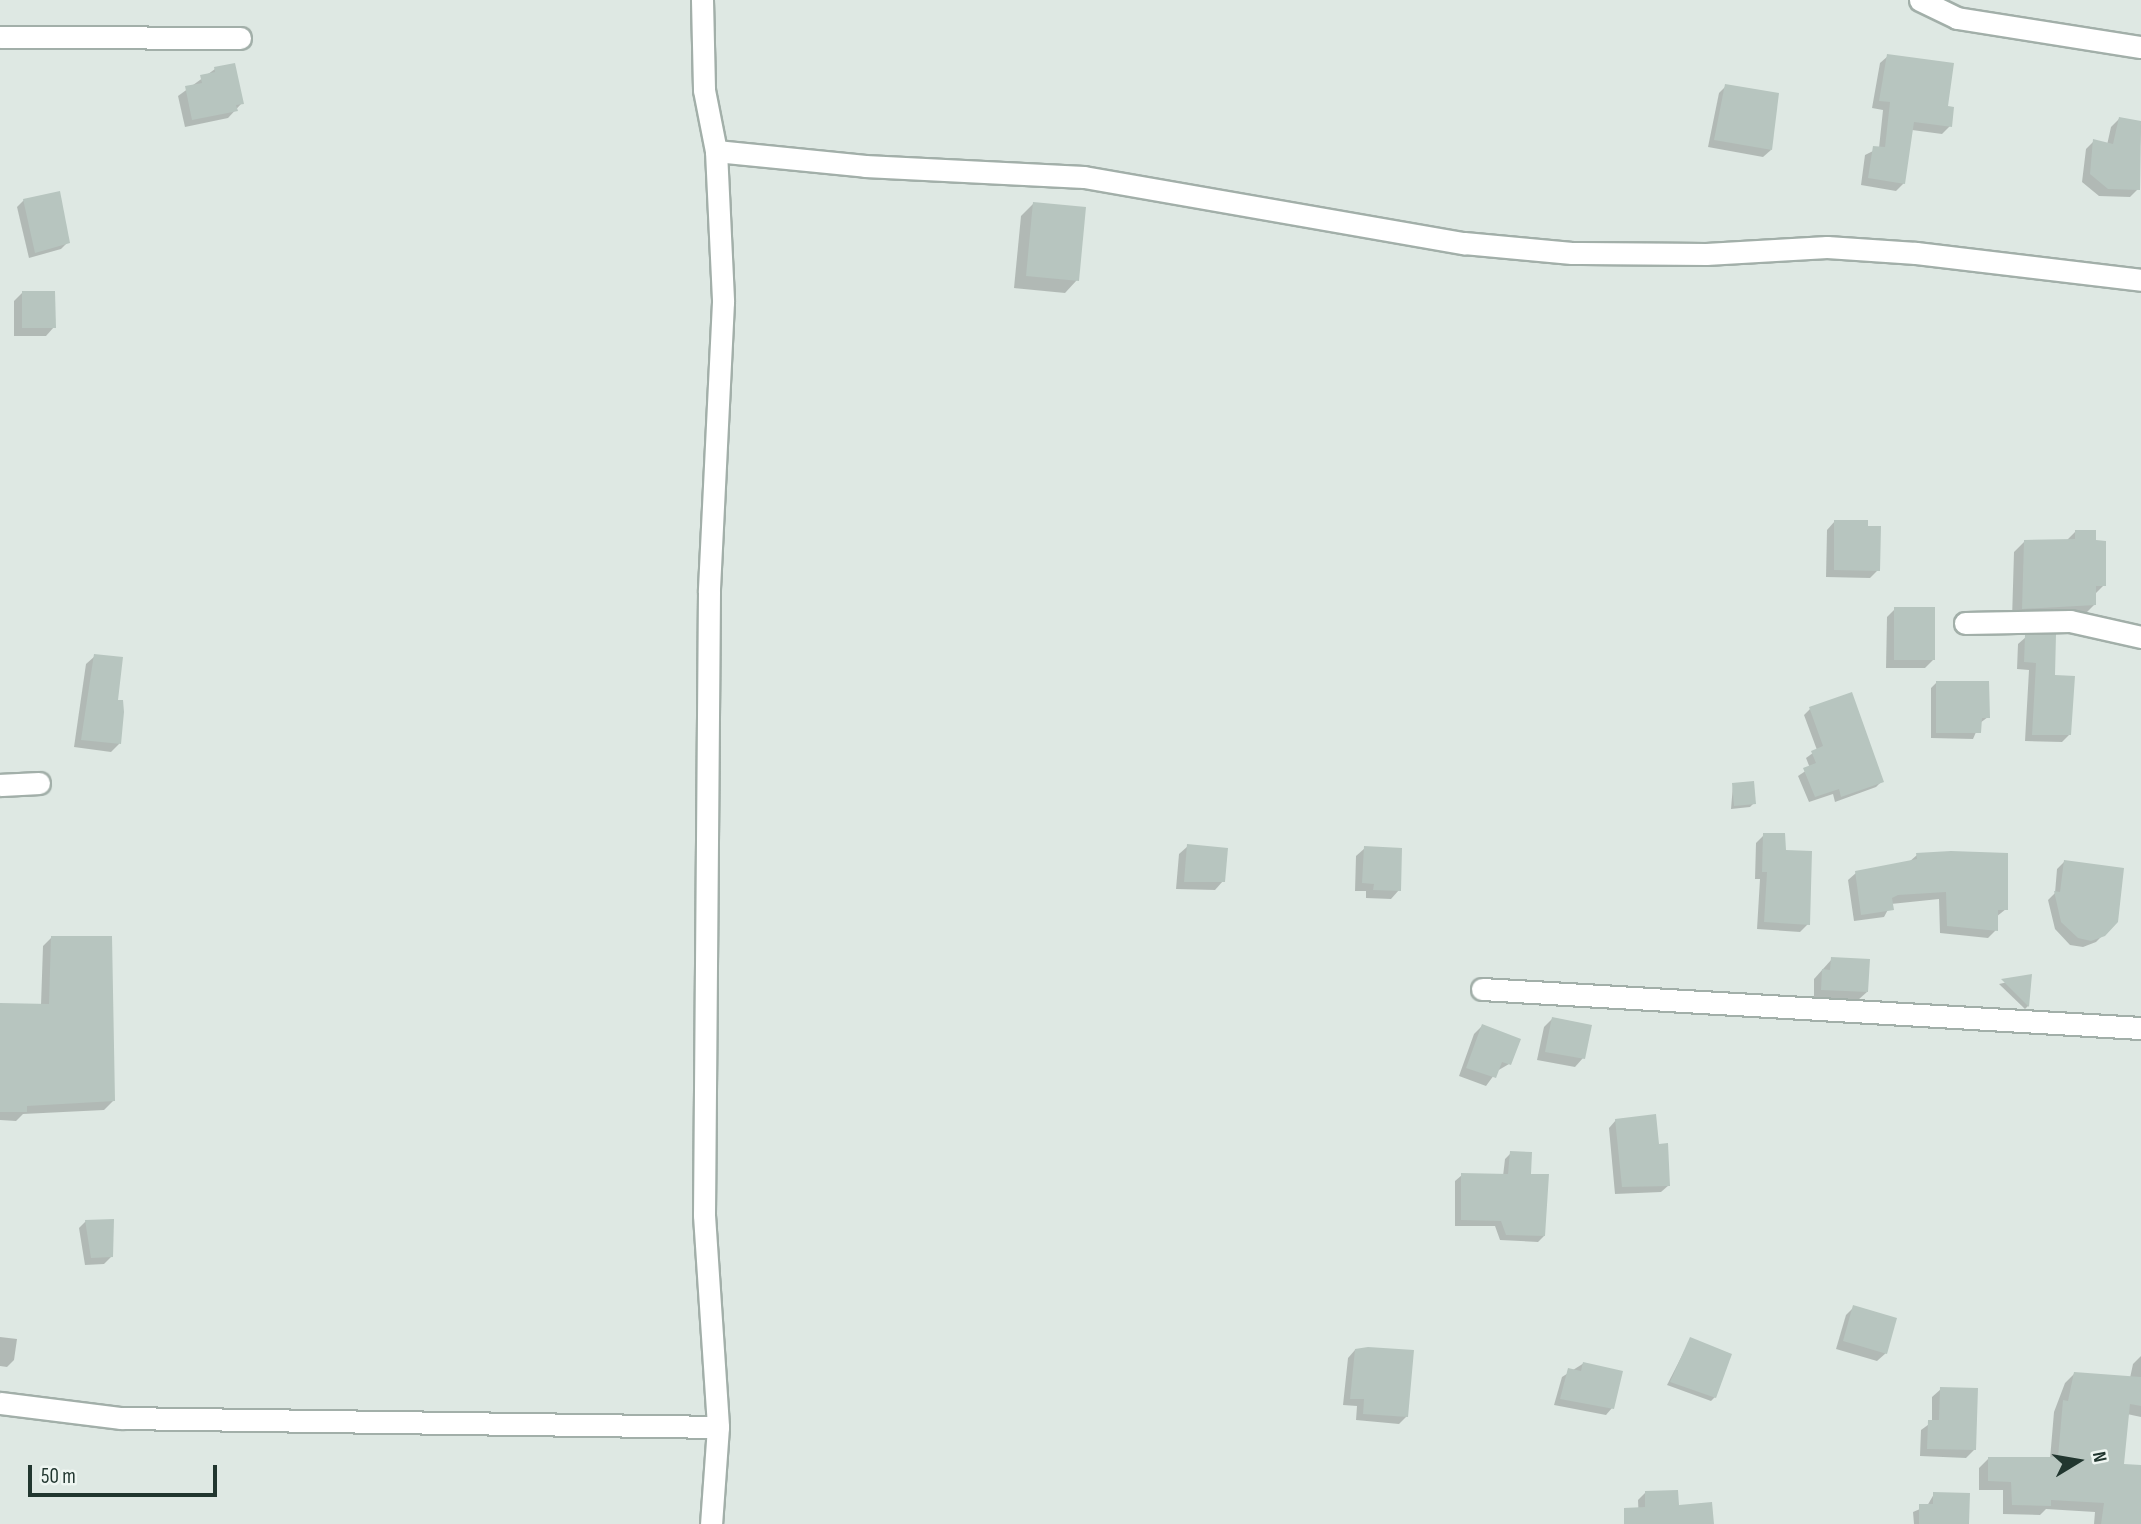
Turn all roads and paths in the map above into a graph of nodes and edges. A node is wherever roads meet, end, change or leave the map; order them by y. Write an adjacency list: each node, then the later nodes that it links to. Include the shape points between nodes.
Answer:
1 (702, 0): 6 (street, via 704,90)
2 (1920, 0): 5 (street, via 1956,18)
3 (0, 37): 4 (street)
4 (240, 38)
5 (2141, 47)
6 (716, 151): 7 (street, via 865,166 1084,177 1464,243 1572,253 1706,254 1827,247); 15 (street, via 723,302 709,592 704,1215)
7 (2141, 280)
8 (1965, 623): 9 (street, via 2070,621)
9 (2141, 637)
10 (39, 783): 11 (street)
11 (0, 785)
12 (1482, 989): 13 (street)
13 (2141, 1028)
14 (0, 1403): 15 (street, via 121,1418)
15 (718, 1427): 16 (street)
16 (711, 1524)

